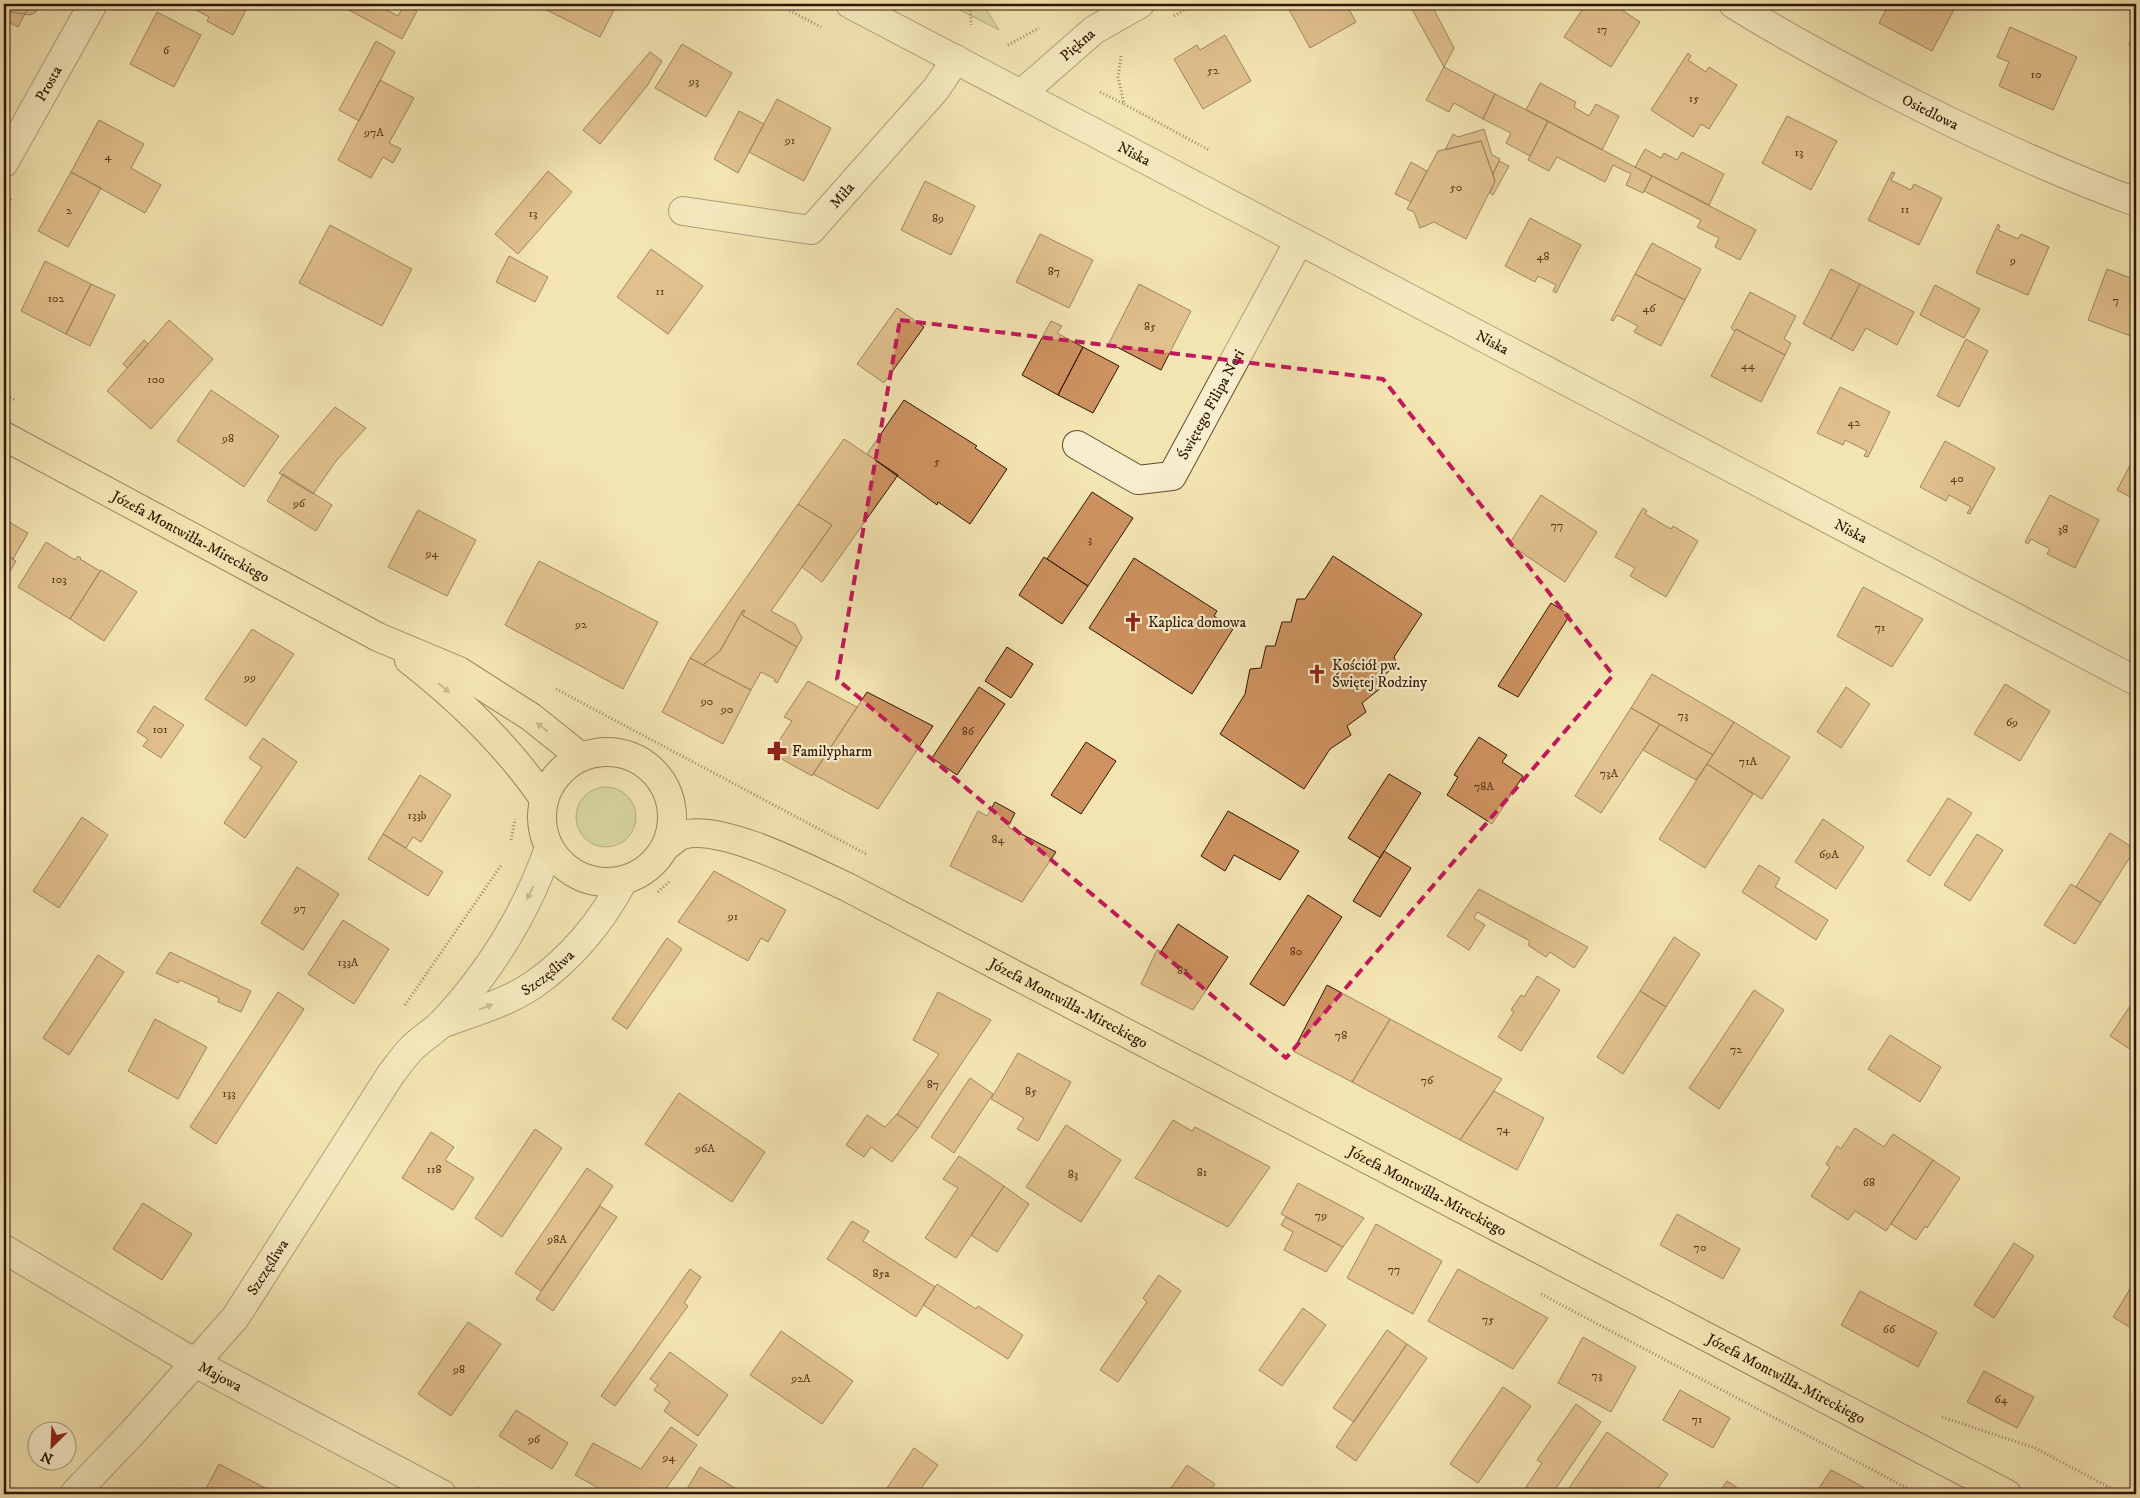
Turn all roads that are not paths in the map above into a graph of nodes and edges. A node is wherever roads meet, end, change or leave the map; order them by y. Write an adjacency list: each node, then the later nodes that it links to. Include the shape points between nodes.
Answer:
1 (93, 4): 7 (street, Prosta)
2 (850, 4): 5 (street, Niska)
3 (1140, 4): 6 (street, Piękna, via 1094,30)
4 (1733, 4): 8 (street, Osiedlowa, via 1953,125)
5 (956, 60): 6 (street, Niska); 9 (street, Miła, via 936,89 811,230)
6 (1021, 94): 10 (street, Niska)
7 (4, 162)
8 (2136, 202)
9 (683, 211)
10 (1299, 241): 12 (street, Świętego Filipa Neri, via 1172,476 1138,480); 14 (street, Niska)
11 (4, 436): 13 (main road, Józefa Montwiłła-Mireckiego)
12 (1077, 445)
13 (378, 637): 15 (main road, Józefa Montwiłła-Mireckiego, one-way to 13, via 531,717 459,671); 17 (main road, Józefa Montwiłła-Mireckiego, one-way to 17, via 447,690 502,745)
14 (2136, 681)
15 (581, 757): 16 (main road, via 600,752 621,752 640,760 656,773); 17 (main road, via 564,767)
16 (668, 790): 18 (main road, via 672,828); 21 (main road, Józefa Montwiłła-Mireckiego, via 687,810 787,850)
17 (544, 798): 19 (main road, via 541,816)
18 (666, 846): 20 (main road, via 656,862 641,874); 21 (main road, Józefa Montwiłła-Mireckiego, via 682,835 737,839)
19 (549, 848): 20 (main road, via 562,866 580,877 601,883); 22 (street, Szczęśliwa, one-way to 22, via 519,916 486,971)
20 (623, 881): 22 (street, Szczęśliwa, one-way to 20, via 506,999 532,985 566,957 591,930)
21 (847, 887): 27 (main road, Józefa Montwiłła-Mireckiego)
22 (440, 1024): 24 (street, Szczęśliwa, via 412,1048 391,1074 235,1318)
23 (4, 1249): 24 (street, Majowa)
24 (195, 1363): 25 (street, Szczęśliwa); 26 (street, Majowa)
25 (74, 1494)
26 (442, 1494)
27 (2006, 1494)

